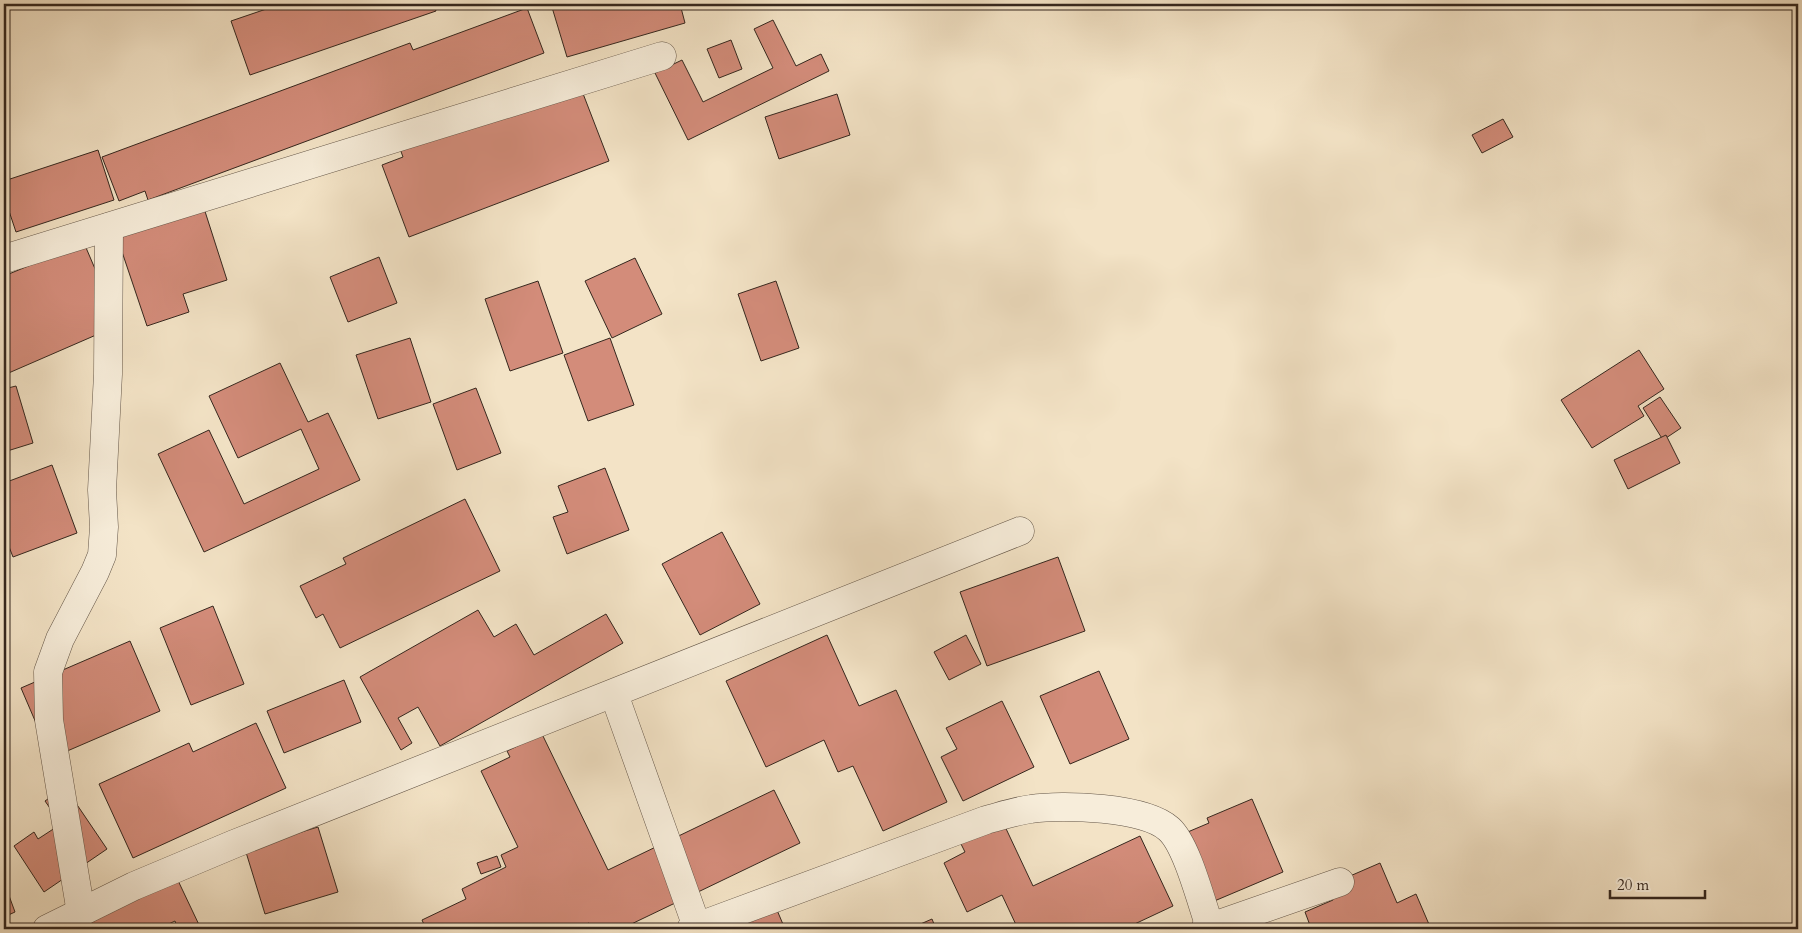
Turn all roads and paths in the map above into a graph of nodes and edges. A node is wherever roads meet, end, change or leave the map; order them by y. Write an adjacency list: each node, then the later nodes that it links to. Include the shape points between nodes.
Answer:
1 (662, 56): 2 (street)
2 (109, 227): 3 (street); 7 (street, via 102,555 60,639 48,672 49,720)
3 (4, 259)
4 (1020, 531): 5 (street)
5 (614, 694): 7 (street, via 234,844 134,886); 8 (street)
6 (1340, 882): 9 (street)
7 (81, 913): 10 (street)
8 (694, 928): 9 (street, via 986,820 1031,809 1067,807 1128,812 1169,829 1182,847)
9 (1207, 928)
10 (47, 929)

